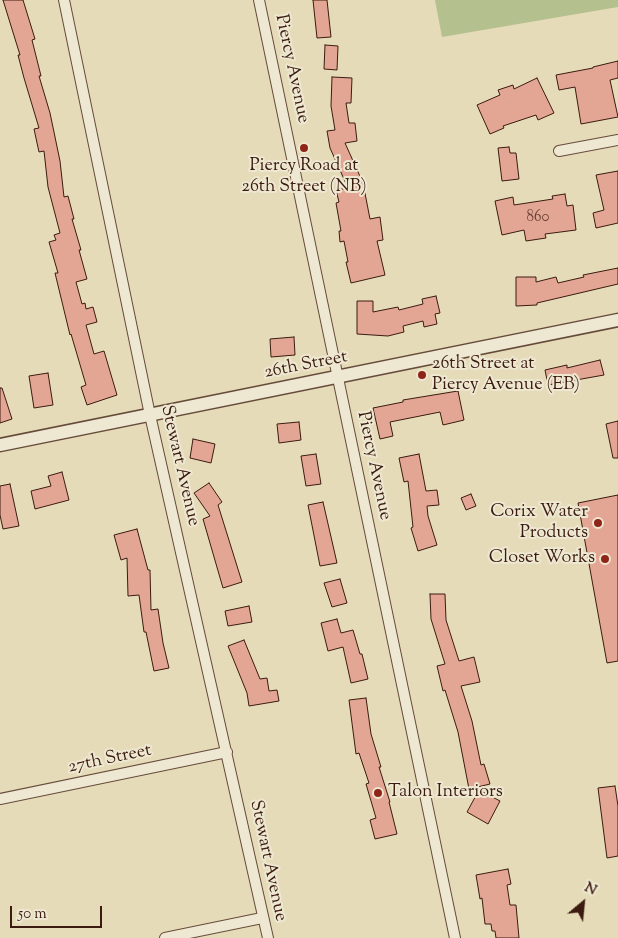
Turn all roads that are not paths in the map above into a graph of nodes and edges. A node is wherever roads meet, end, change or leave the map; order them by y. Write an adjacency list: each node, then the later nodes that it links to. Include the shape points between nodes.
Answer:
1 (64, 0): 7 (street, Stewart Avenue)
2 (260, 0): 6 (street, Piercy Avenue)
3 (618, 140): 4 (street)
4 (559, 151)
5 (618, 320): 6 (street, 26th Street)
6 (338, 377): 7 (street, 26th Street); 14 (street, Piercy Avenue)
7 (150, 415): 8 (street, 26th Street); 9 (street, Stewart Avenue)
8 (0, 445)
9 (227, 752): 10 (street, 27th Street); 11 (street, Stewart Avenue)
10 (0, 799)
11 (262, 918): 12 (street); 13 (street, Stewart Avenue)
12 (165, 938)
13 (268, 938)
14 (455, 938)

